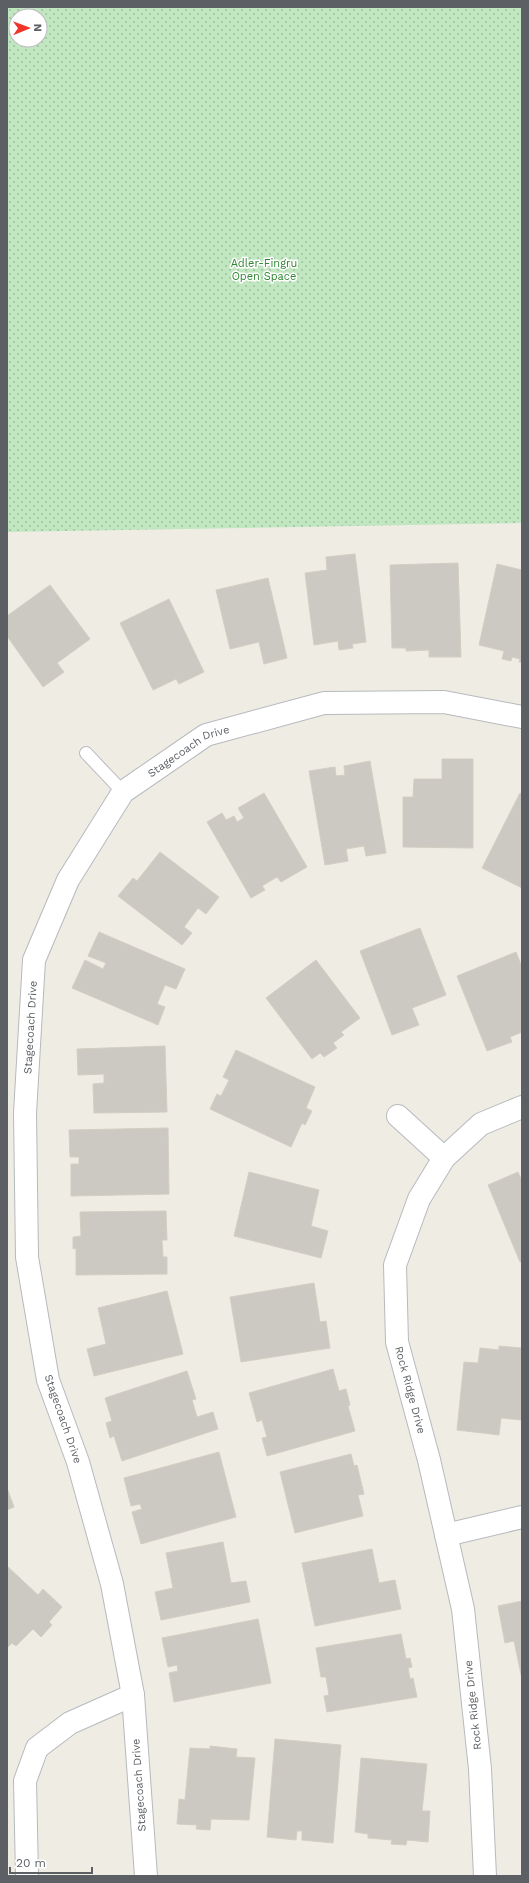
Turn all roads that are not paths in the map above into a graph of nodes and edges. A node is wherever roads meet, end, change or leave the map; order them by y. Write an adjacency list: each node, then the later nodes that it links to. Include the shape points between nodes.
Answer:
1 (522, 717): 3 (street, Stagecoach Drive, via 444,702 324,702 206,735)
2 (86, 753): 3 (lane)
3 (123, 792): 9 (street, Stagecoach Drive, via 68,880 34,960 24,1113 27,1257 48,1380 78,1462 110,1576)
4 (522, 1107): 6 (street, Rock Ridge Drive, via 481,1124)
5 (398, 1116): 6 (street)
6 (444, 1158): 8 (street, Rock Ridge Drive, via 419,1199 396,1265 397,1342)
7 (522, 1517): 8 (street)
8 (446, 1535): 12 (street, Rock Ridge Drive, via 463,1609 480,1769)
9 (133, 1695): 10 (street, via 70,1723 38,1748 25,1781); 11 (street, Stagecoach Drive)
10 (27, 1876)
11 (146, 1876)
12 (485, 1876)

